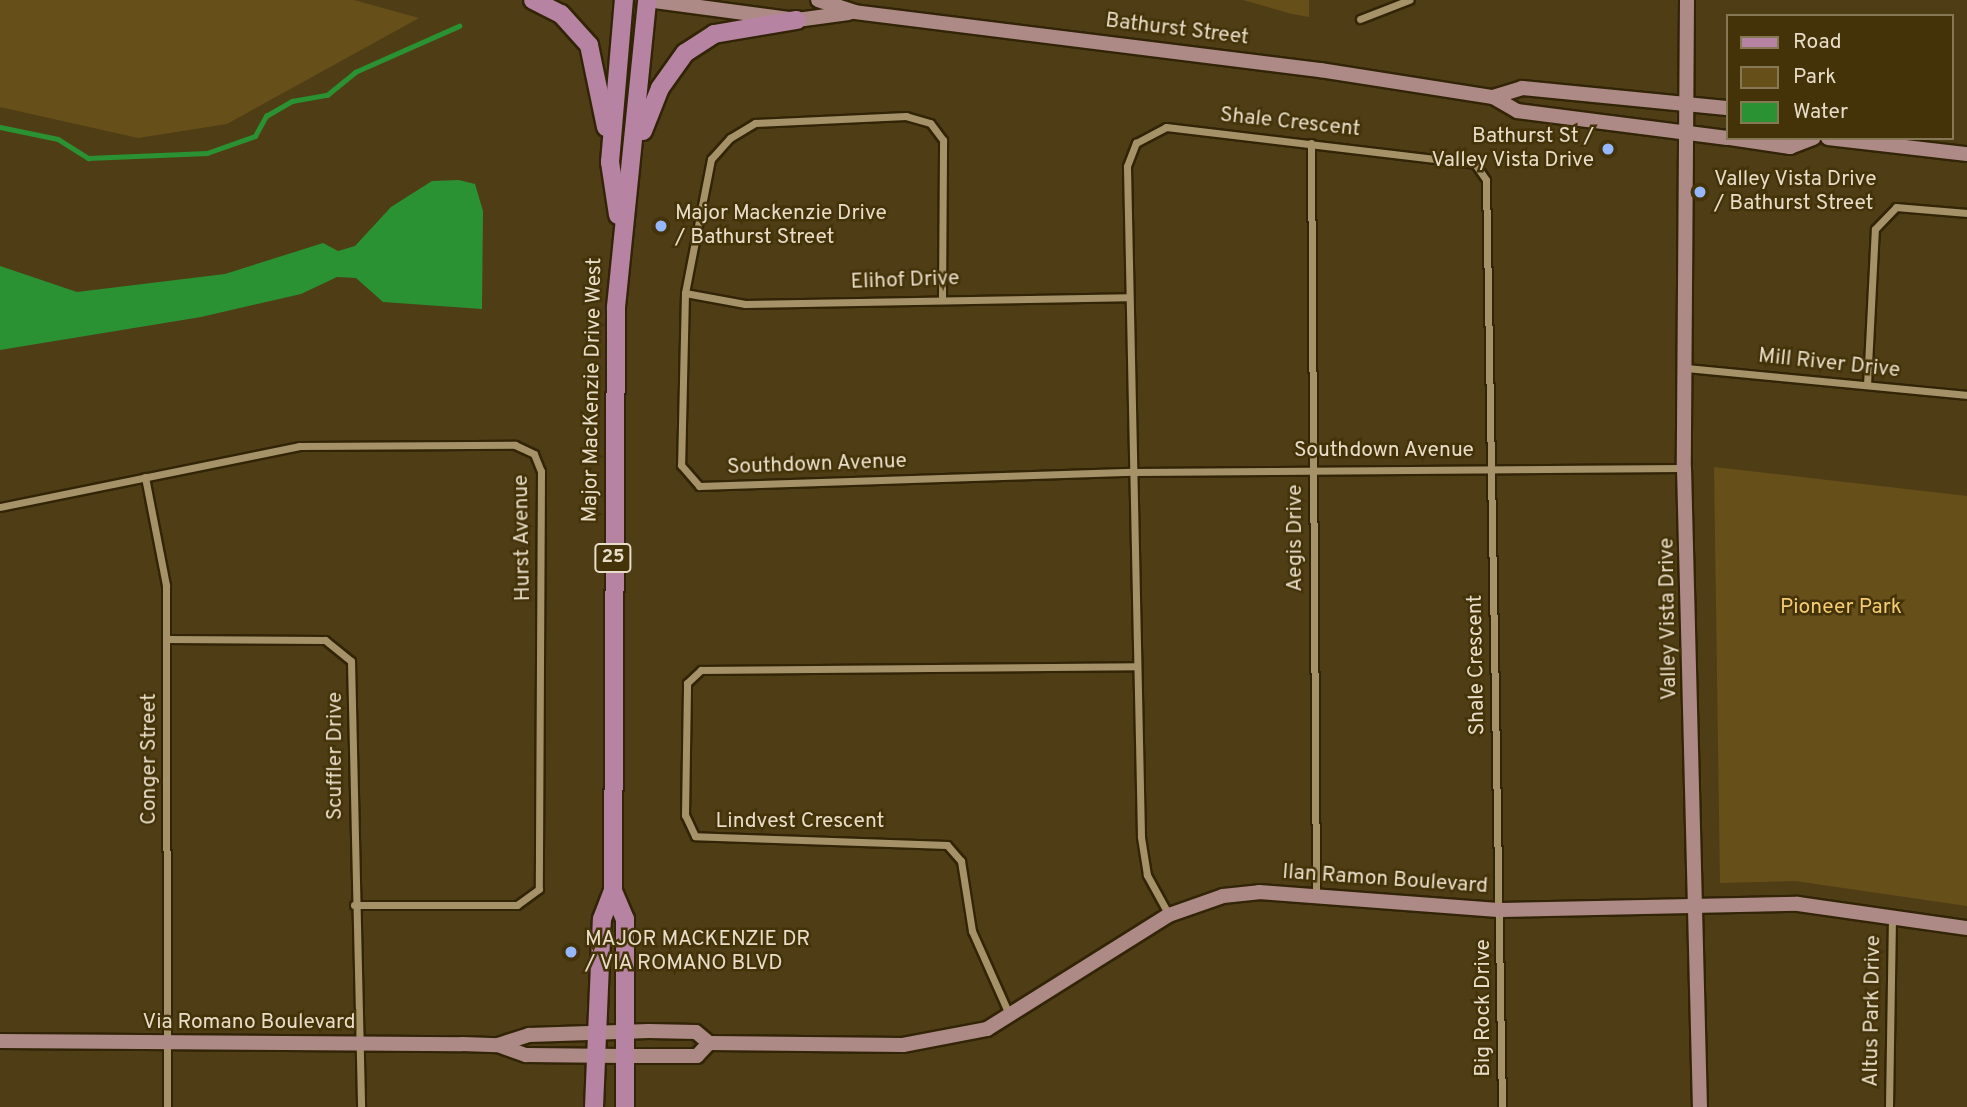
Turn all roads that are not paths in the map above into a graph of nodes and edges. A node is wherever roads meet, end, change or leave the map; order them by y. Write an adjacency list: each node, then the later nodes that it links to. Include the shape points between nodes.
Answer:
1 (533, 0): 21 (main road, via 561,14 589,45 600,79)
2 (624, 0): 21 (main road, Major MacKenzie Drive West / 25)
3 (647, 0): 9 (street, Bathurst Street); 19 (main road, Major MacKenzie Drive West / 25)
4 (818, 0): 7 (street, Bathurst Street)
5 (1409, 0): 8 (street)
6 (1687, 0): 11 (street, Valley Vista Drive)
7 (854, 12): 9 (street, Bathurst Street); 10 (street, Bathurst Street, via 1189,52)
8 (1360, 19)
9 (797, 20): 19 (main road, via 714,34 685,53 660,88)
10 (1493, 97): 11 (street, Bathurst Street, via 1522,88); 13 (street, Bathurst Street, via 1517,111)
11 (1687, 103): 12 (street, Bathurst Street); 13 (street, Valley Vista Drive)
12 (1726, 108)
13 (1685, 131): 14 (street, Bathurst Street); 27 (street, Valley Vista Drive)
14 (1726, 138)
15 (1743, 140): 16 (street, Bathurst Street, via 1790,147)
16 (1808, 140)
17 (1845, 140): 20 (street)
18 (1311, 143): 26 (street, Shale Crescent, via 1166,127 1136,143 1126,166); 30 (street, Shale Crescent, via 1458,159 1475,164 1486,180); 32 (street, Aegis Drive)
19 (635, 151): 23 (main road, Major MacKenzie Drive West / 25)
20 (1967, 154)
21 (610, 162): 23 (main road, Major MacKenzie Drive West / 25)
22 (1967, 213): 28 (street, via 1896,207 1875,229)
23 (620, 226): 38 (main road, Major MacKenzie Drive West / 25)
24 (685, 293): 25 (street, Elihof Drive, via 745,304); 25 (street, Southdown Avenue, via 711,159 730,138 755,123 906,116 930,123 943,140); 33 (street, Southdown Avenue, via 681,465 699,486)
25 (942, 296): 26 (street, Elihof Drive)
26 (1128, 297): 33 (street, Shale Crescent)
27 (1687, 368): 28 (street, Mill River Drive); 31 (street, Valley Vista Drive)
28 (1867, 386): 29 (street, Mill River Drive)
29 (1967, 395)
30 (1491, 468): 31 (street, Southdown Avenue); 32 (street, Southdown Avenue); 42 (street, Shale Crescent)
31 (1684, 468): 40 (street, Valley Vista Drive)
32 (1313, 469): 33 (street, Southdown Avenue); 39 (street, Aegis Drive)
33 (1132, 471): 37 (street, Shale Crescent)
34 (145, 477): 35 (street, Hurst Avenue); 36 (street, Conger Street, via 164,558); 41 (street, Hurst Avenue, via 299,446 515,445 538,460 544,739 539,889 517,905)
35 (0, 507)
36 (167, 639): 41 (street, Scuffler Drive, via 322,640 347,653 354,671); 50 (street, Conger Street)
37 (1135, 666): 43 (street, Shale Crescent, via 1141,836 1147,875); 46 (street, Lindvest Crescent, via 701,670 687,683 685,815 695,836 947,845 961,860 972,931)
38 (613, 891): 47 (main road, Major MacKenzie Drive West / 25, via 625,919); 48 (main road, Major MacKenzie Drive West / 25, via 602,919)
39 (1316, 892): 42 (street, Ilan Ramon Boulevard, via 1416,907); 43 (street, Ilan Ramon Boulevard, via 1223,896)
40 (1696, 904): 42 (street, Ilan Ramon Boulevard); 44 (street, Ilan Ramon Boulevard, via 1798,904); 61 (street, Valley Vista Drive)
41 (354, 905): 52 (street, Scuffler Drive)
42 (1501, 910): 60 (street, Big Rock Drive)
43 (1170, 915): 46 (street, Ilan Ramon Boulevard)
44 (1892, 915): 45 (street, Ilan Ramon Boulevard); 62 (street, Altus Park Drive)
45 (1967, 928)
46 (1011, 1018): 51 (street, Ilan Ramon Boulevard, via 903,1045)
47 (624, 1032): 48 (street, Via Romano Boulevard); 51 (street, Ilan Ramon Boulevard, via 696,1032); 55 (main road, Major MacKenzie Drive West / 25)
48 (597, 1033): 53 (street, Via Romano Boulevard, via 529,1035); 54 (main road, Major MacKenzie Drive West / 25)
49 (0, 1041): 50 (street, Via Romano Boulevard)
50 (169, 1043): 52 (street, Via Romano Boulevard); 56 (street, Conger Street)
51 (709, 1043): 55 (street, Ilan Ramon Boulevard, via 697,1056)
52 (361, 1044): 53 (street, Via Romano Boulevard); 57 (street, Scuffler Drive)
53 (498, 1045): 54 (street, Via Romano Boulevard, via 526,1055)
54 (596, 1056): 55 (street, Ilan Ramon Boulevard); 58 (main road, Major MacKenzie Drive West / 25)
55 (624, 1056): 59 (main road, Major MacKenzie Drive West / 25)
56 (167, 1107)
57 (361, 1107)
58 (594, 1107)
59 (625, 1107)
60 (1502, 1107)
61 (1700, 1107)
62 (1889, 1107)

